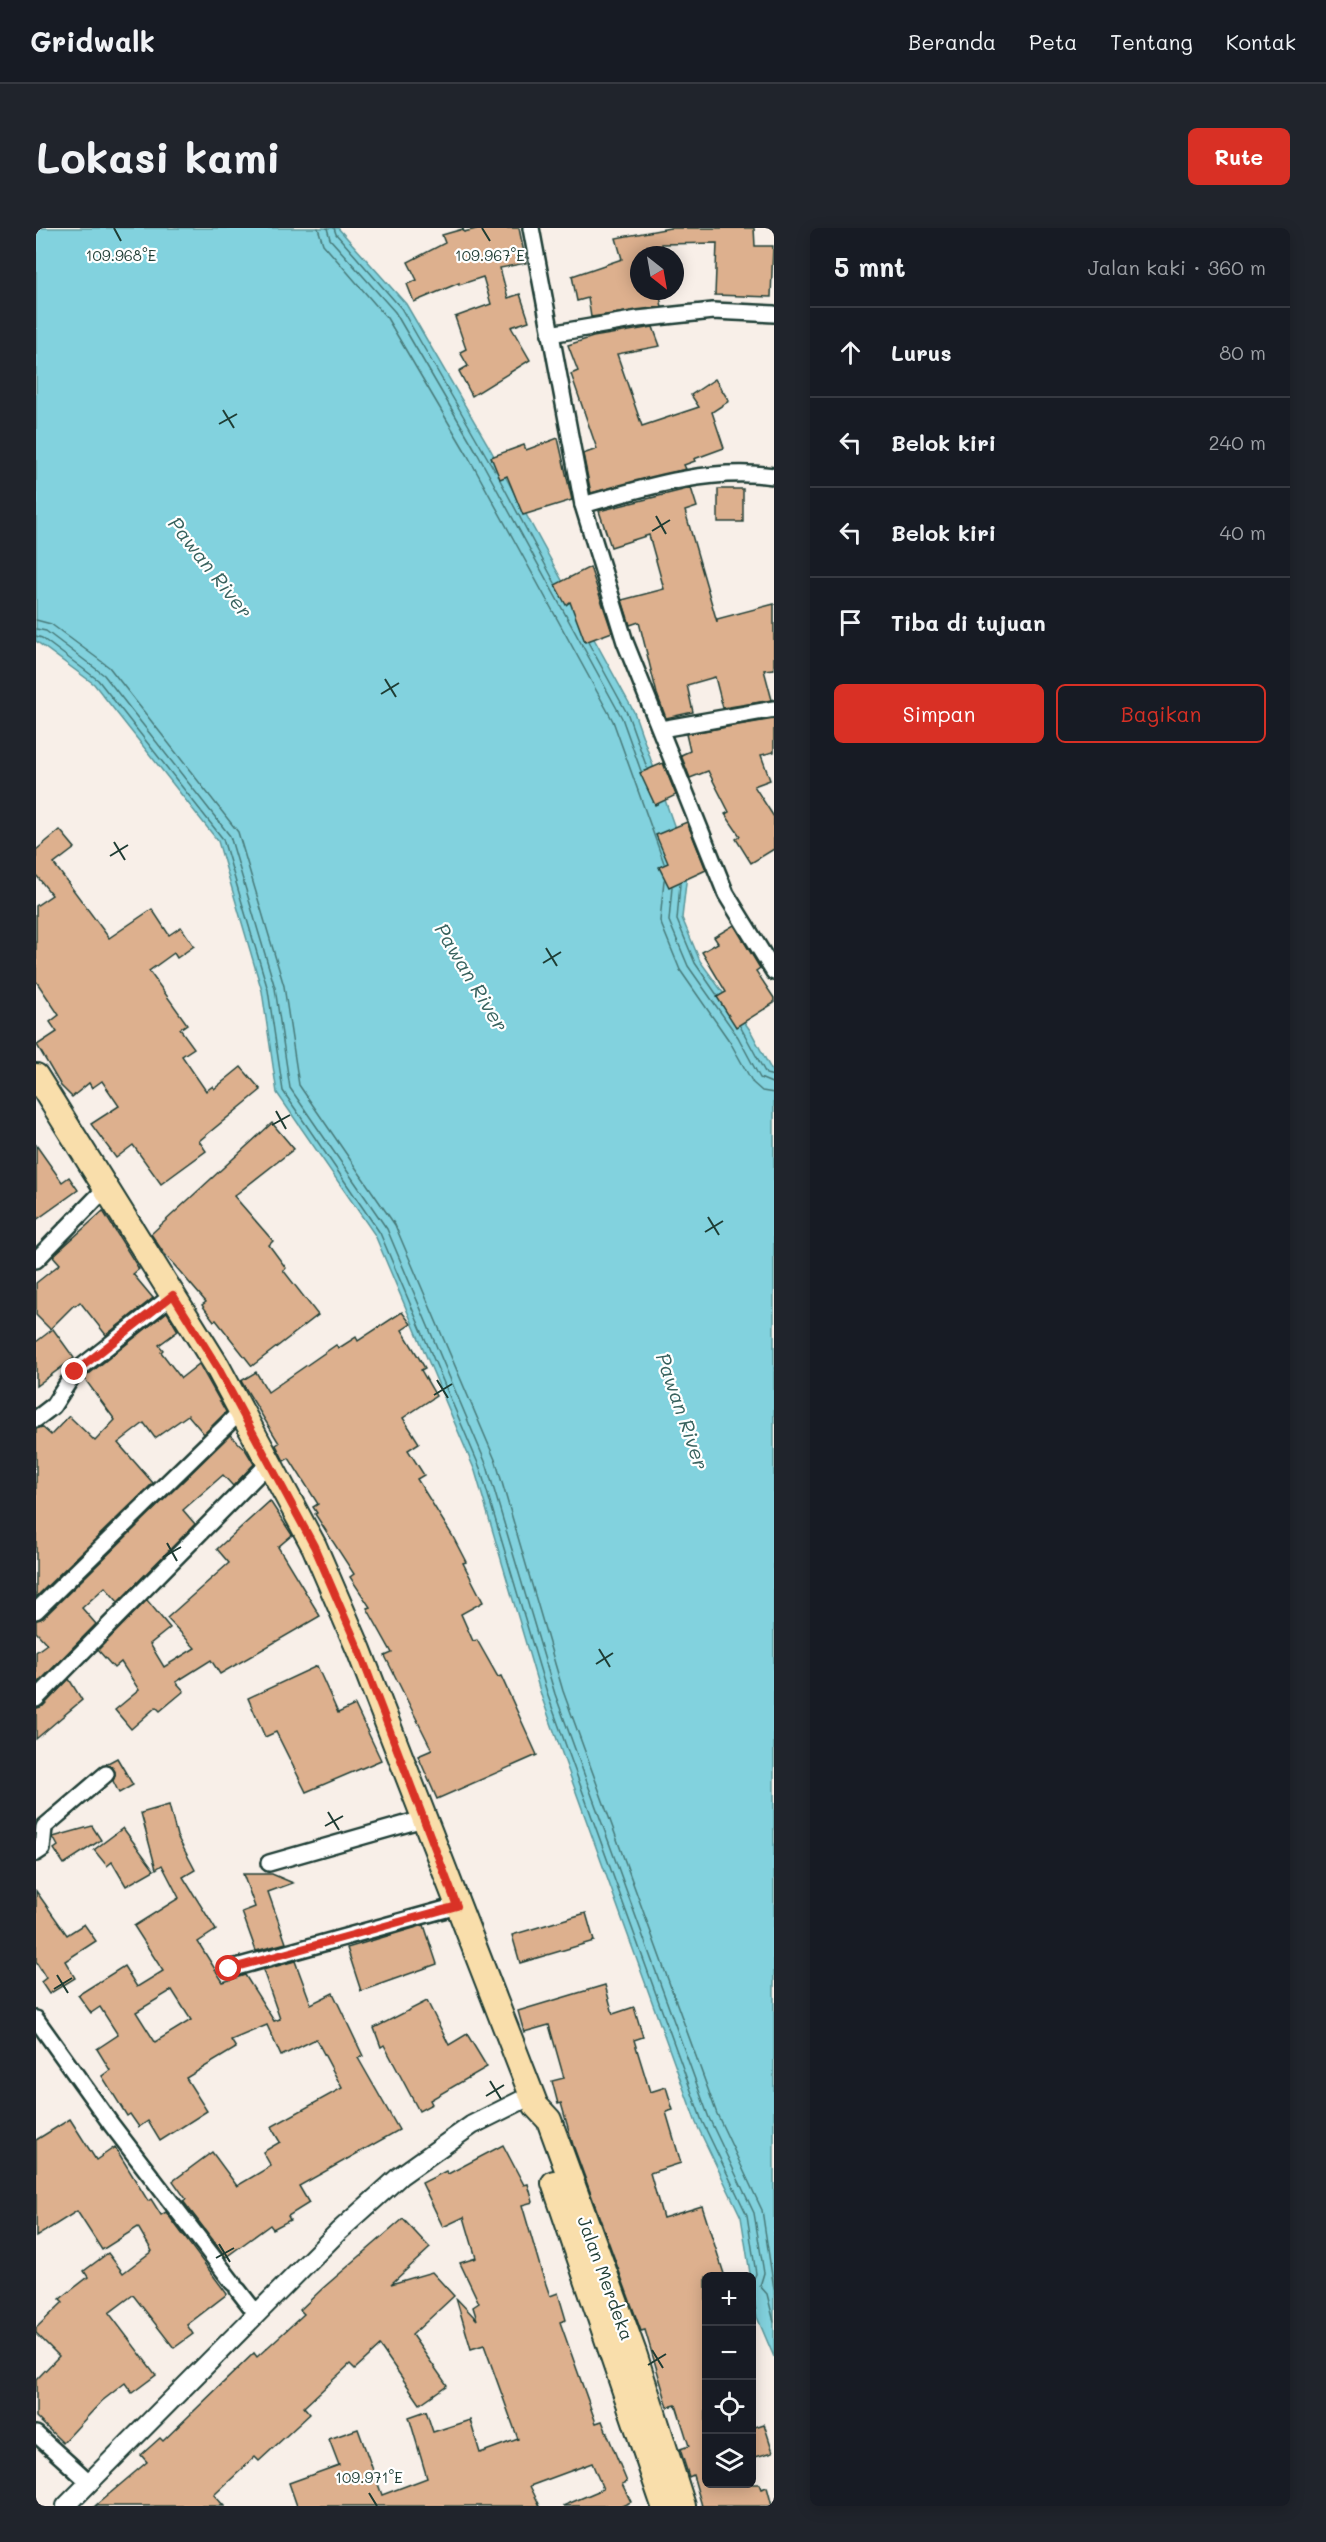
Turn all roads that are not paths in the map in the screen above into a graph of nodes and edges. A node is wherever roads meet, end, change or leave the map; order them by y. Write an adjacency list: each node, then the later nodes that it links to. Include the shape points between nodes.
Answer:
1 (532, 235): 3 (street)
2 (774, 314): 3 (street, via 713,311 638,318)
3 (550, 334): 5 (street)
4 (774, 476): 5 (street, via 726,474 690,478)
5 (584, 505): 7 (street, via 626,642)
6 (774, 709): 7 (street)
7 (661, 729): 8 (street, via 726,894)
8 (774, 972)
9 (36, 1076): 10 (main road, Jalan Merdeka)
10 (106, 1188): 11 (street); 12 (main road, Jalan Merdeka)
11 (36, 1260)
12 (173, 1295): 13 (main road, Jalan Merdeka); 14 (street, via 75,1372 53,1406)
13 (242, 1411): 15 (main road, Jalan Merdeka); 16 (street)
14 (36, 1419)
15 (269, 1463): 17 (street); 19 (main road, Jalan Merdeka, via 314,1546 359,1650)
16 (36, 1611)
17 (36, 1699)
18 (106, 1774): 20 (street, via 44,1827 42,1849)
19 (423, 1819): 21 (street); 22 (main road, Jalan Merdeka)
20 (36, 1853)
21 (269, 1863)
22 (457, 1906): 23 (street); 25 (main road, Jalan Merdeka)
23 (229, 1969)
24 (36, 2019): 27 (street)
25 (538, 2112): 26 (main road, Jalan Merdeka); 27 (street, via 472,2125 400,2176)
26 (583, 2239): 31 (main road, Jalan Merdeka); 32 (main road, Jalan Merdeka, via 634,2353)
27 (256, 2313): 29 (street)
28 (36, 2434): 29 (street)
29 (89, 2482): 30 (street)
30 (66, 2506)
31 (664, 2506)
32 (683, 2506)

